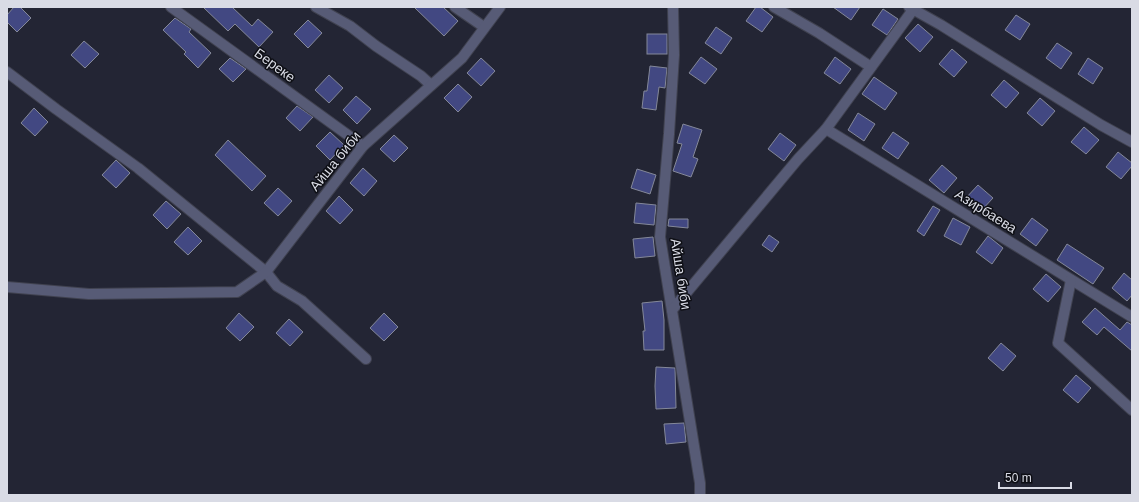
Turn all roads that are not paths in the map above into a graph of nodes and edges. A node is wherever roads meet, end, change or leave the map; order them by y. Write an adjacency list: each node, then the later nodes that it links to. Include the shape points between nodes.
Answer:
1 (171, 7): 14 (street, Береке)
2 (316, 7): 11 (street, via 350,26)
3 (455, 7): 8 (street)
4 (500, 7): 8 (street, Айша биби)
5 (673, 7): 18 (street, Айша биби, via 674,55 660,237)
6 (774, 7): 9 (street)
7 (913, 8): 9 (street); 13 (street)
8 (484, 27): 11 (street, Айша биби, via 462,58)
9 (871, 67): 12 (street)
10 (7, 72): 15 (street, via 138,168)
11 (431, 85): 14 (street, Айша биби)
12 (826, 129): 16 (street, Азирбаева); 18 (street)
13 (1132, 142)
14 (363, 146): 15 (street, Айша биби)
15 (266, 272): 17 (street, Айша биби, via 236,292 89,294); 20 (street, via 277,286 302,301)
16 (1071, 280): 19 (street, Азирбаева); 21 (street, via 1058,343)
17 (7, 286)
18 (672, 310): 22 (street, Айша биби)
19 (1132, 317)
20 (366, 359)
21 (1132, 410)
22 (700, 495)

